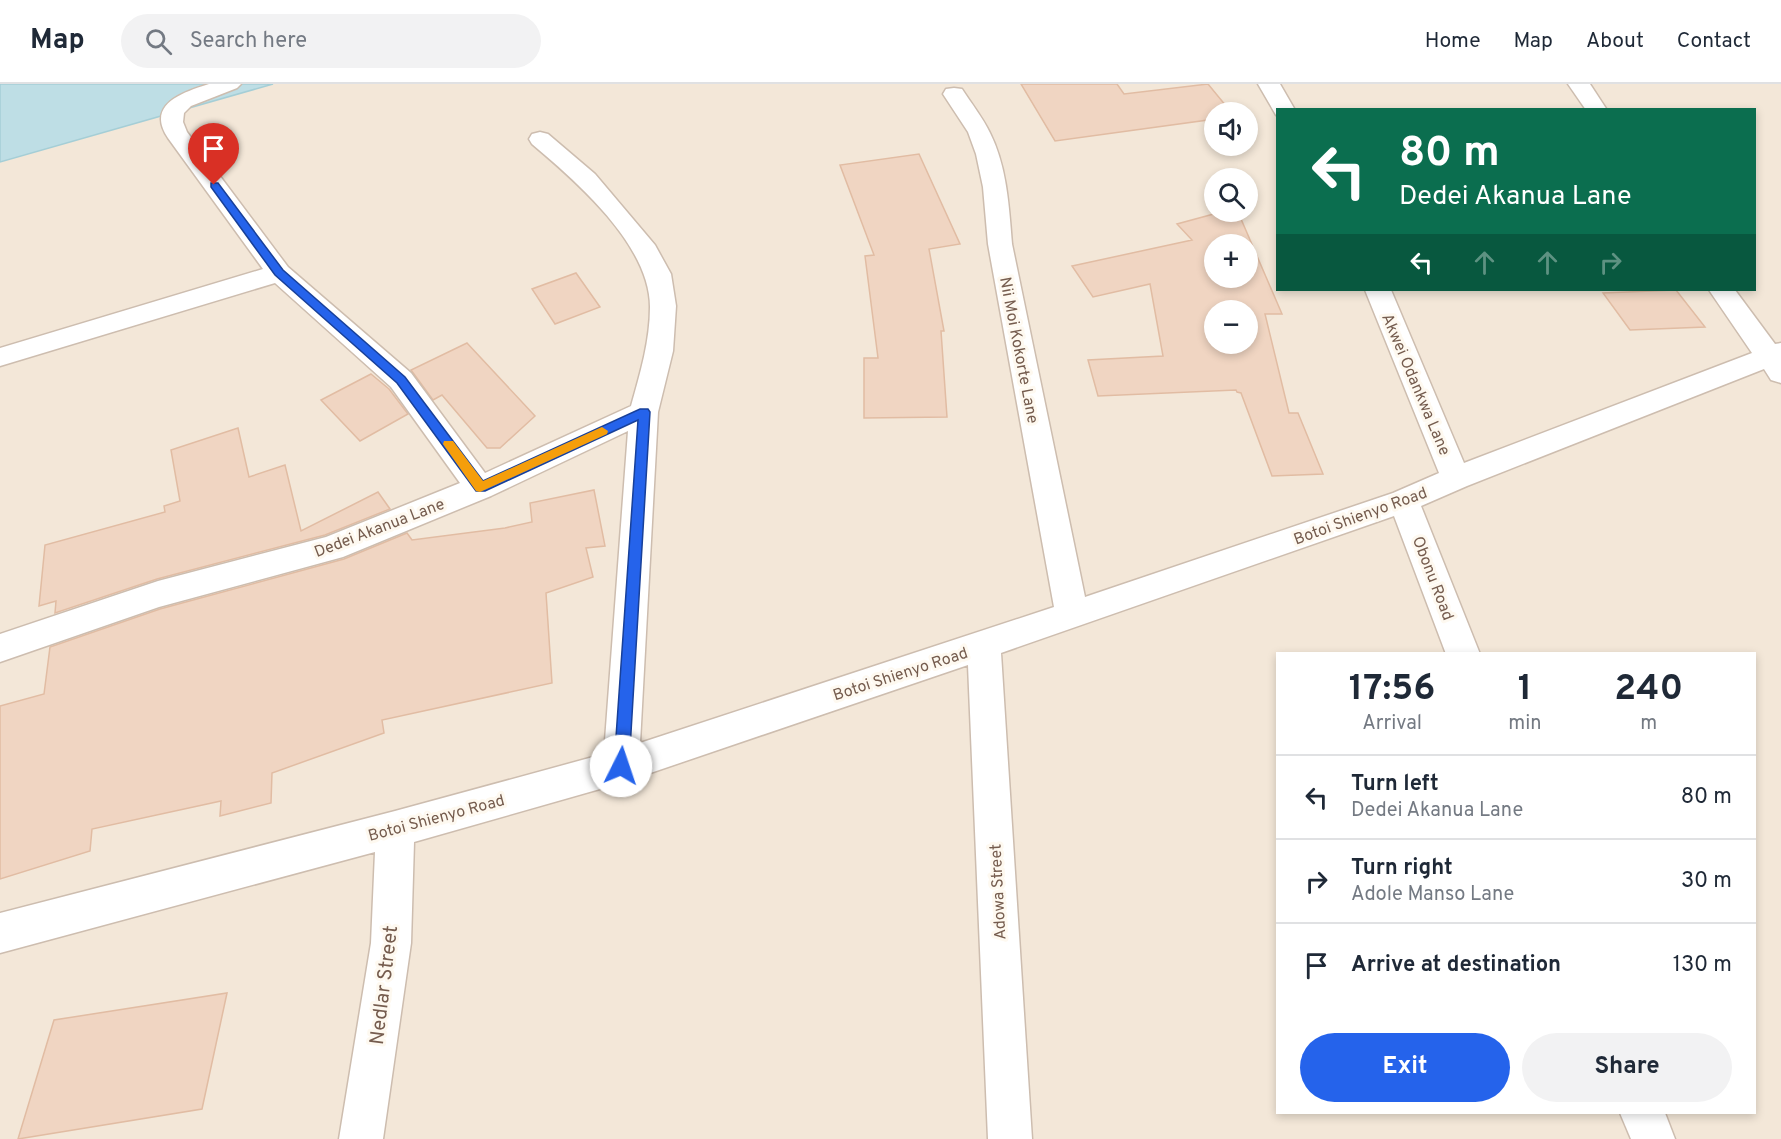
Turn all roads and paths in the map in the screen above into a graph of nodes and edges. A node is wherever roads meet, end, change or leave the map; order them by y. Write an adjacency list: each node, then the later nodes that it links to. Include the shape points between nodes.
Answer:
1 (230, 84): 8 (street, via 183,101 173,111 172,122 176,133)
2 (1269, 84): 5 (street)
3 (1579, 84): 6 (street)
4 (954, 94): 17 (street, Nii Moi Kokorte Lane, via 979,132 987,154 1000,244)
5 (1283, 108)
6 (1596, 108)
7 (540, 139): 13 (street, via 602,195 646,250 658,274 663,306 660,339)
8 (279, 273): 11 (street); 15 (street, via 401,380)
9 (1378, 291): 14 (street, Akwei Odankwa Lane)
10 (1723, 291): 12 (street)
11 (0, 357)
12 (1777, 361): 14 (street, Botoi Shienyo Road)
13 (644, 412): 15 (street, Dedei Akanua Lane); 21 (street)
14 (1456, 478): 16 (street, Botoi Shienyo Road)
15 (480, 488): 19 (street, Dedei Akanua Lane, via 332,548 158,594)
16 (1404, 501): 17 (street, Botoi Shienyo Road); 20 (street, Obonu Road)
17 (1072, 614): 18 (street, Botoi Shienyo Road)
18 (984, 645): 21 (street, Botoi Shienyo Road); 26 (street, Adowa Street)
19 (0, 648)
20 (1462, 652)
21 (621, 766): 22 (street, Botoi Shienyo Road)
22 (395, 829): 23 (street, Botoi Shienyo Road); 25 (street, Nedlar Street, via 391,943)
23 (0, 933)
24 (1642, 1114): 27 (street)
25 (361, 1139)
26 (1010, 1139)
27 (1653, 1139)

